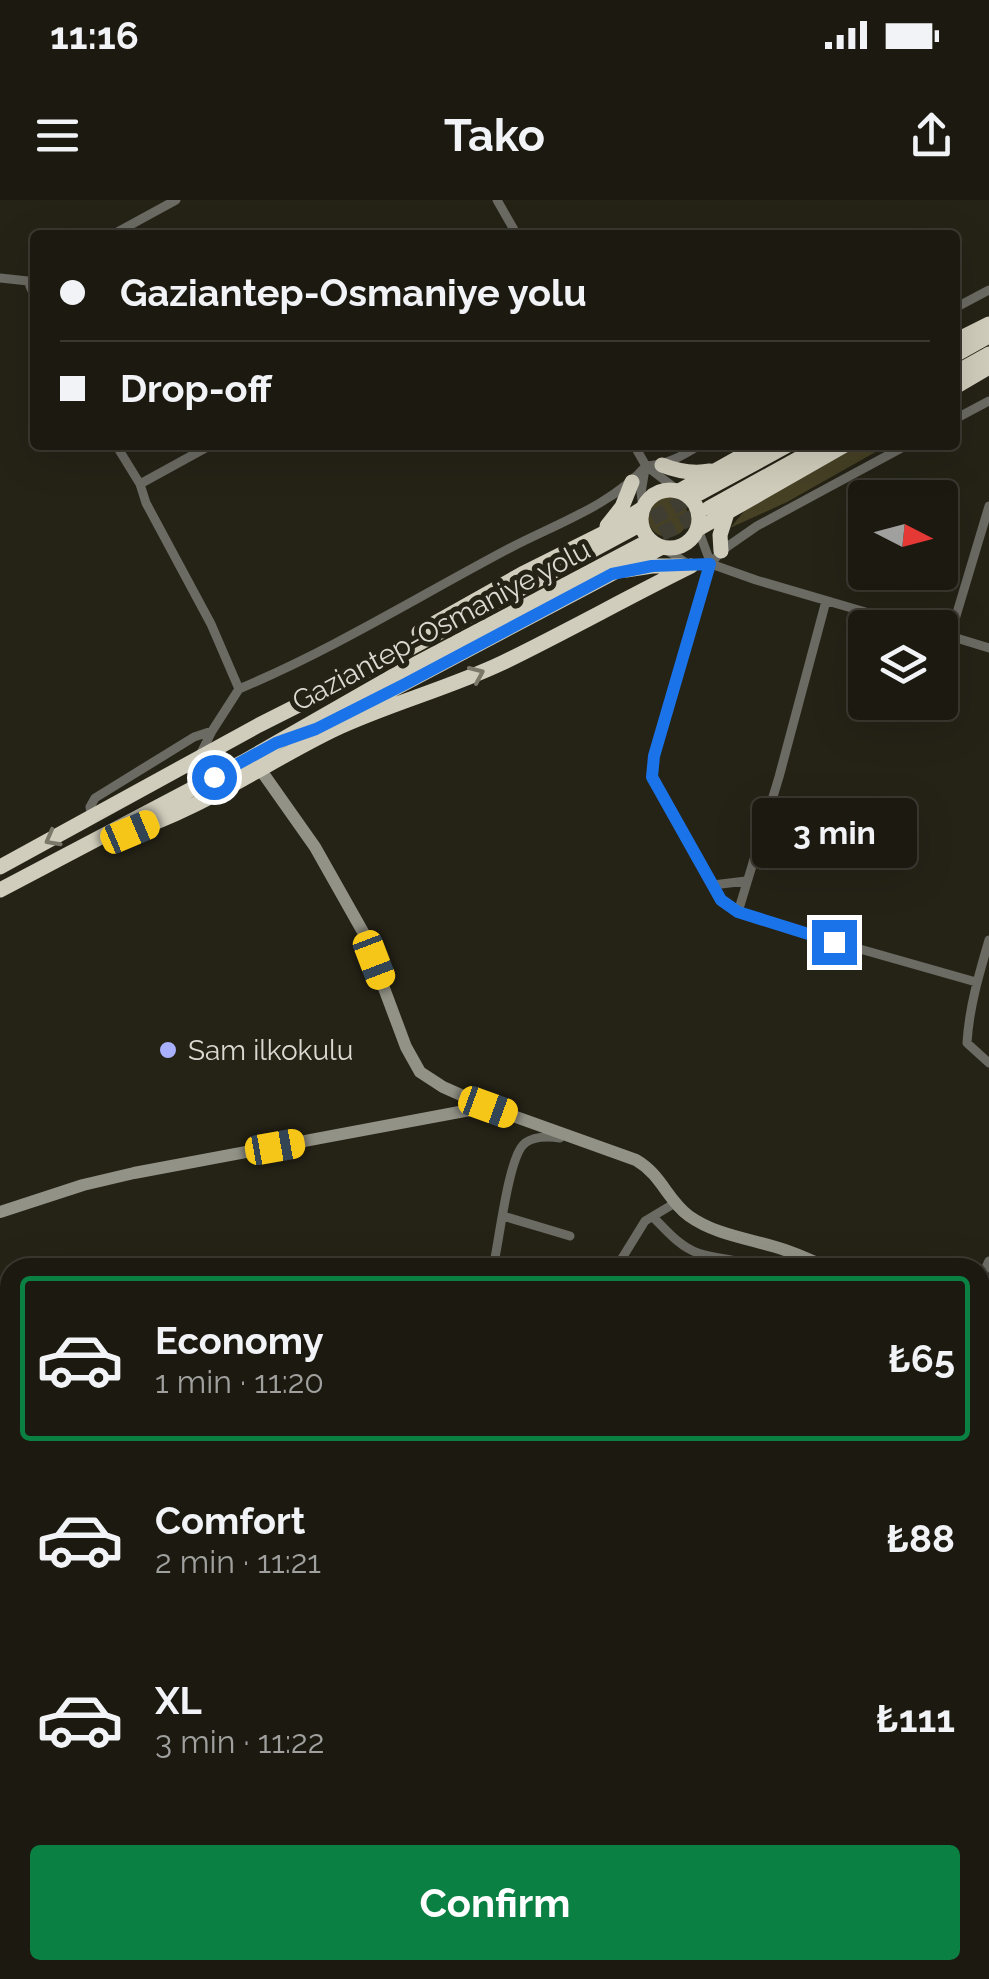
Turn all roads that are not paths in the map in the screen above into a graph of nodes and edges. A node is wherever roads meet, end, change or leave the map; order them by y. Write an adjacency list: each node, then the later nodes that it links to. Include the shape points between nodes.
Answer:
1 (176, 200): 3 (street)
2 (498, 200): 4 (street)
3 (121, 230)
4 (513, 230)
5 (0, 278): 6 (street)
6 (30, 279)
7 (989, 290): 8 (street)
8 (960, 305)
9 (989, 324): 11 (highway)
10 (989, 336): 12 (highway)
11 (960, 338)
12 (960, 352)
13 (989, 354): 15 (highway)
14 (989, 367): 16 (highway)
15 (960, 370)
16 (960, 384)
17 (989, 401): 18 (street)
18 (960, 416)
19 (119, 450): 31 (street)
20 (202, 450): 31 (street)
21 (639, 450): 28 (street)
22 (689, 450): 28 (street)
23 (752, 450): 29 (highway)
24 (779, 450): 33 (highway)
25 (814, 450): 36 (highway)
26 (836, 450): 37 (highway)
27 (898, 450): 43 (street, via 756,526)
28 (654, 466): 29 (highway); 30 (street); 32 (street); 35 (street, via 641,492)
29 (714, 470): 32 (highway)
30 (632, 482): 40 (highway); 51 (street, via 299,664)
31 (140, 484): 51 (street)
32 (679, 491): 35 (highway, via 658,492); 39 (highway, via 696,506)
33 (700, 493)
34 (989, 506): 48 (street)
35 (643, 508): 40 (highway); 42 (highway, via 644,531)
36 (709, 508)
37 (728, 510): 39 (highway); 43 (highway)
38 (632, 529): 52 (highway, Gaziantep-Osmaniye yolu)
39 (698, 529): 42 (highway, via 680,546); 43 (street)
40 (598, 536): 52 (highway)
41 (641, 545): 54 (highway, Gaziantep-Osmaniye yolu)
42 (662, 546): 44 (street); 45 (highway)
43 (716, 558): 44 (street); 46 (street); 61 (street, via 652,777)
44 (692, 566): 45 (highway); 56 (highway, one-way to 44, via 347,724 504,662)
45 (612, 574): 54 (highway, via 316,729)
46 (826, 602): 47 (street); 60 (street)
47 (855, 610)
48 (954, 610)
49 (958, 639): 50 (street)
50 (989, 648)
51 (239, 689): 53 (street)
52 (259, 724): 55 (highway, Gaziantep-Osmaniye yolu)
53 (212, 731): 55 (street); 57 (street, via 95,798)
54 (276, 743): 58 (highway, Gaziantep-Osmaniye yolu)
55 (198, 758): 57 (highway, Gaziantep-Osmaniye yolu)
56 (260, 769): 58 (highway, via 188,808 130,832); 67 (street, via 315,847 362,932 420,1072)
57 (92, 817): 59 (highway, Gaziantep-Osmaniye yolu, one-way to 59)
58 (100, 836): 62 (highway, Gaziantep-Osmaniye yolu)
59 (0, 867)
60 (746, 881): 61 (street); 63 (street)
61 (713, 884): 63 (street)
62 (0, 890)
63 (738, 912): 65 (street)
64 (989, 940): 65 (street)
65 (976, 982): 66 (street, via 968,1043)
66 (989, 1063)
67 (488, 1107): 68 (street); 70 (street, via 134,1173)
68 (578, 1140): 69 (street, via 648,1167); 71 (street, via 552,1136 520,1148)
69 (675, 1203): 72 (street); 77 (street, via 710,1228)
70 (0, 1212)
71 (503, 1216): 73 (street); 74 (street)
72 (653, 1217): 75 (street); 76 (street)
73 (570, 1236)
74 (495, 1258)
75 (622, 1258)
76 (705, 1258)
77 (805, 1258)

